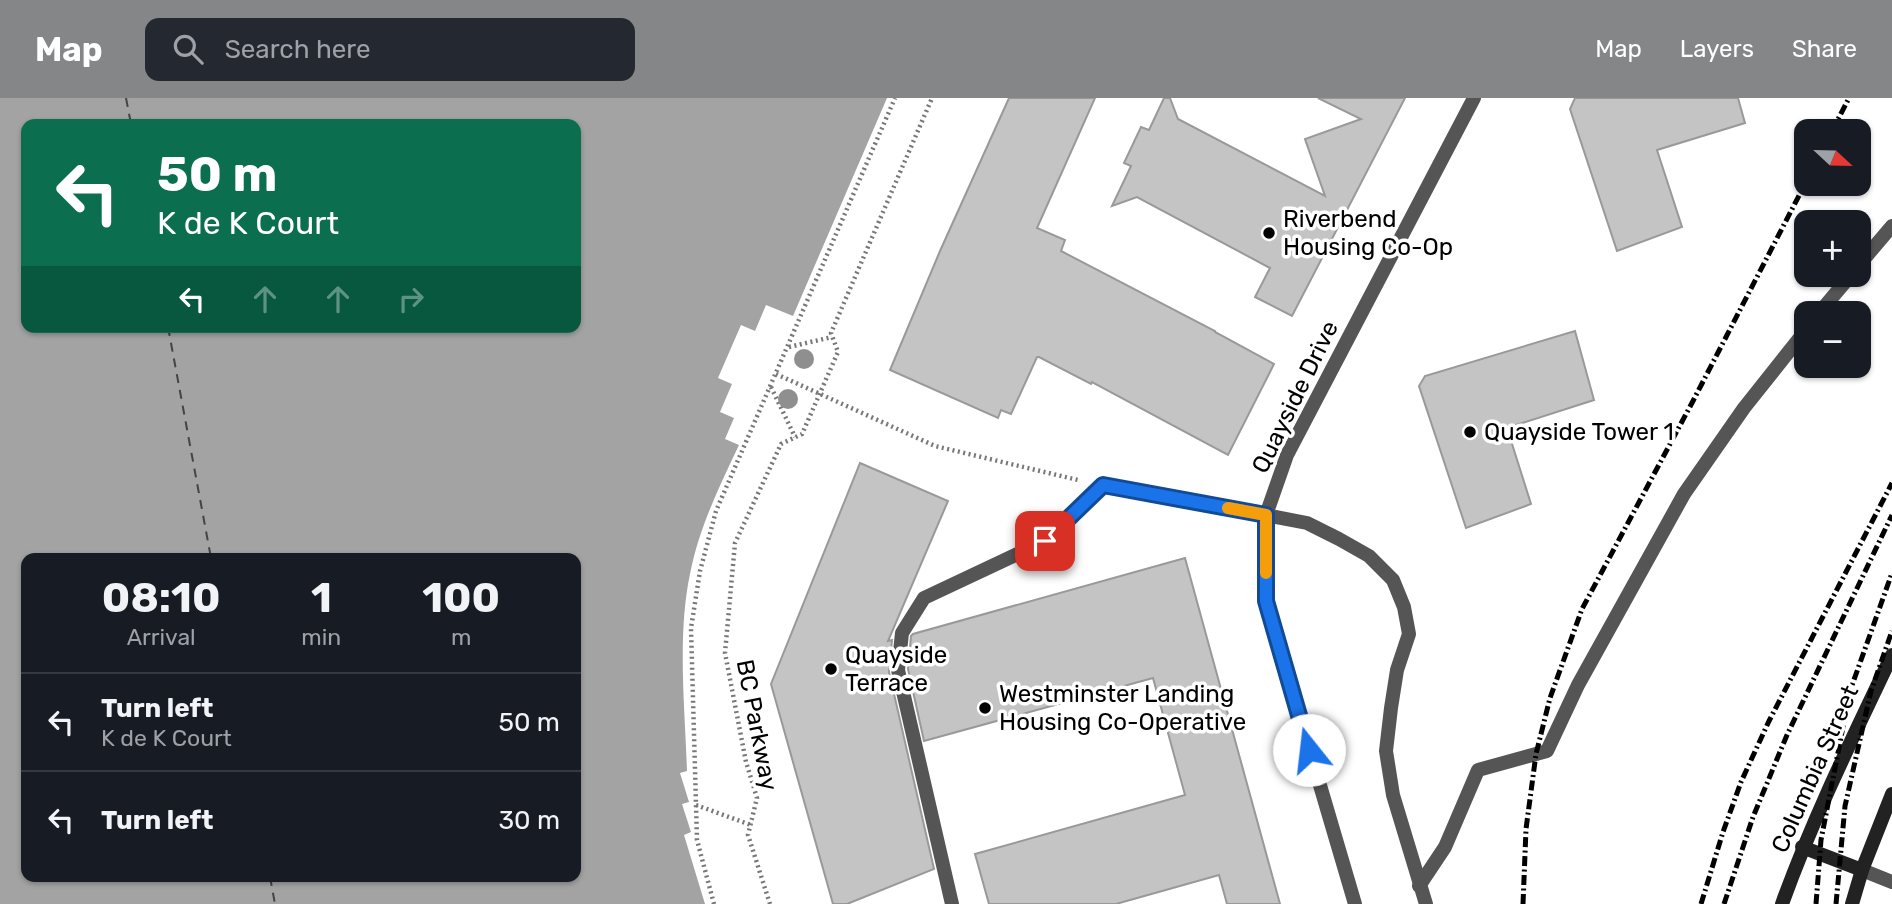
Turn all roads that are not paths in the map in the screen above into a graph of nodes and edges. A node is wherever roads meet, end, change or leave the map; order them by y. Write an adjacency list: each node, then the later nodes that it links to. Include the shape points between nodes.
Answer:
1 (1474, 98): 7 (street, Quayside Drive, via 1287,455)
2 (1892, 226): 3 (street)
3 (1871, 251)
4 (1841, 287): 5 (street)
5 (1829, 301)
6 (1794, 345): 13 (street, via 1684,494 1578,685 1547,751 1478,770 1445,847)
7 (1266, 515): 13 (street, via 1307,523 1339,539 1369,556 1393,580 1409,634 1398,670 1386,751); 14 (street, via 1103,485 1045,541 923,598 902,633 898,670); 15 (street, Quayside Drive, via 1266,601)
8 (1892, 655): 10 (main road, Columbia Street)
9 (1892, 794): 11 (main road)
10 (1802, 848): 11 (main road); 17 (main road, Columbia Street)
11 (1862, 870): 12 (street); 18 (main road)
12 (1892, 882)
13 (1419, 886): 16 (street)
14 (952, 904)
15 (1354, 904)
16 (1426, 904)
17 (1782, 904)
18 (1852, 904)

